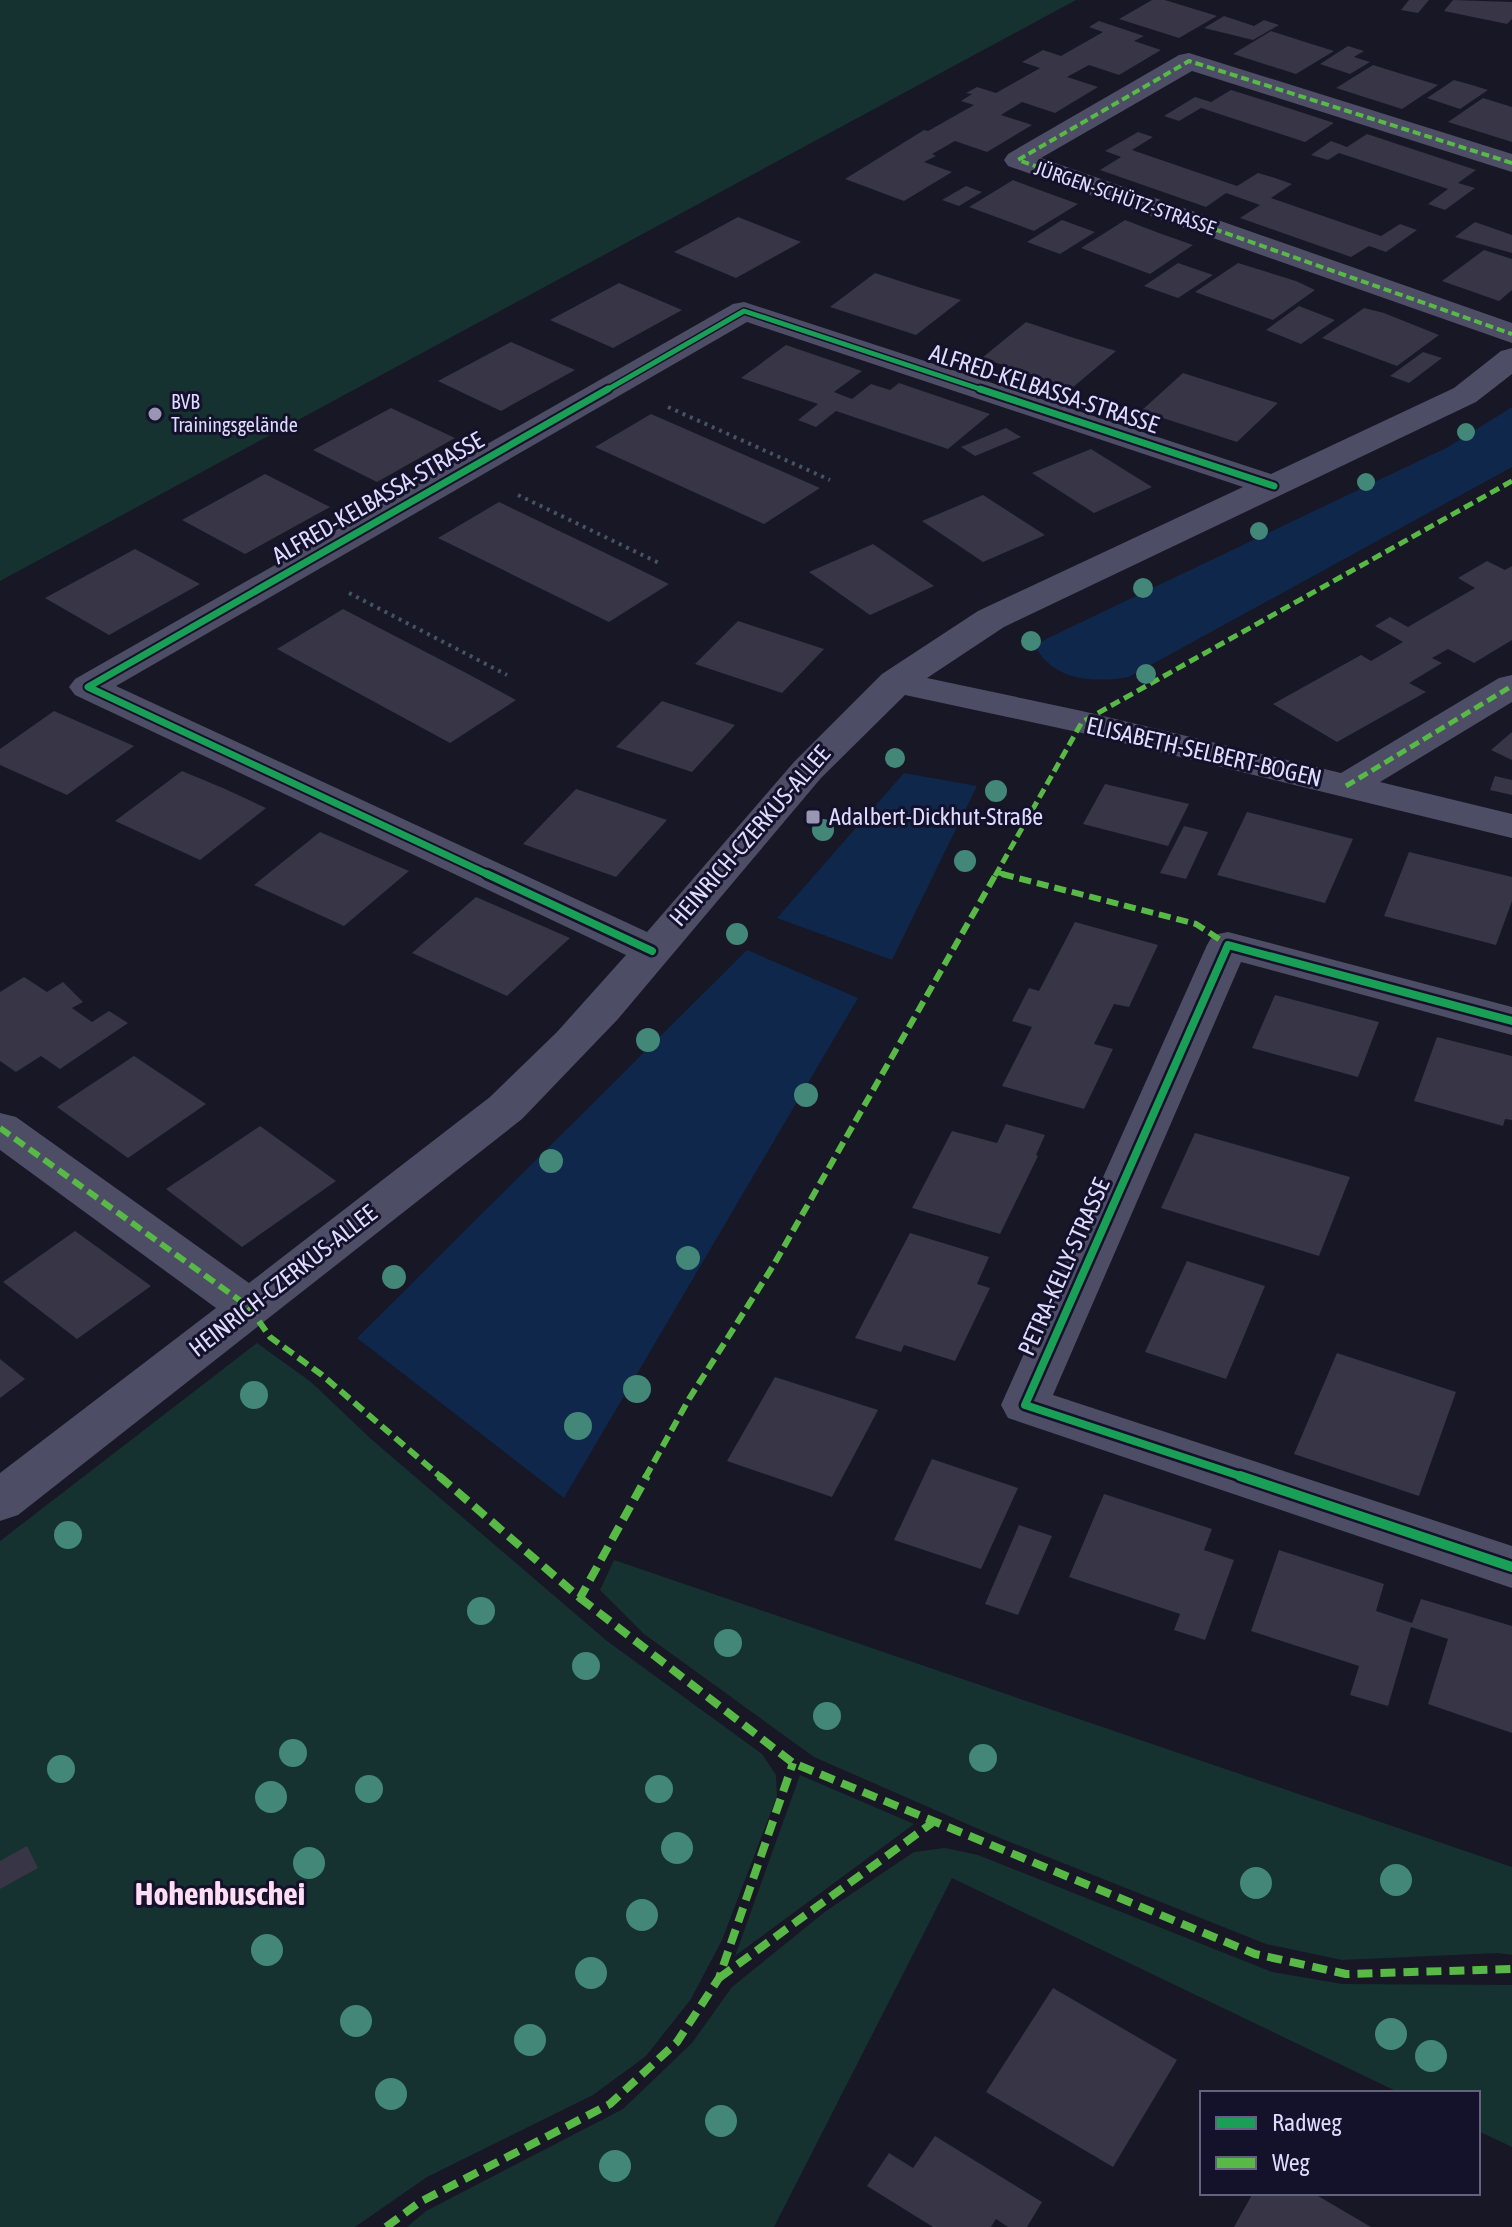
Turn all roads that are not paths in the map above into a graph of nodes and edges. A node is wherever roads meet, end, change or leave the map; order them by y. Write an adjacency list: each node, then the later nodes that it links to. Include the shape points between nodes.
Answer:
1 (1512, 163): 2 (street, JÜRGEN-SCHÜTZ-STRASSE, via 1189,61 1018,160)
2 (1512, 334)
3 (1512, 358): 4 (street, HEINRICH-CZERKUS-ALLEE, via 1465,395)
4 (1274, 486): 5 (street, HEINRICH-CZERKUS-ALLEE, via 991,619); 9 (street, ALFRED-KELBASSA-STRASSE, via 744,311 88,687)
5 (895, 682): 7 (street, ELISABETH-SELBERT-BOGEN); 9 (street, HEINRICH-CZERKUS-ALLEE, via 836,737)
6 (1512, 686): 7 (street)
7 (1346, 786): 8 (street, ELISABETH-SELBERT-BOGEN)
8 (1512, 826)
9 (652, 951): 12 (street, HEINRICH-CZERKUS-ALLEE, via 558,1061 506,1108)
10 (1512, 1021): 14 (street, PETRA-KELLY-STRASSE, via 1228,945 1025,1405)
11 (0, 1128): 12 (street)
12 (249, 1307): 13 (street, HEINRICH-CZERKUS-ALLEE)
13 (0, 1501)
14 (1512, 1567)

